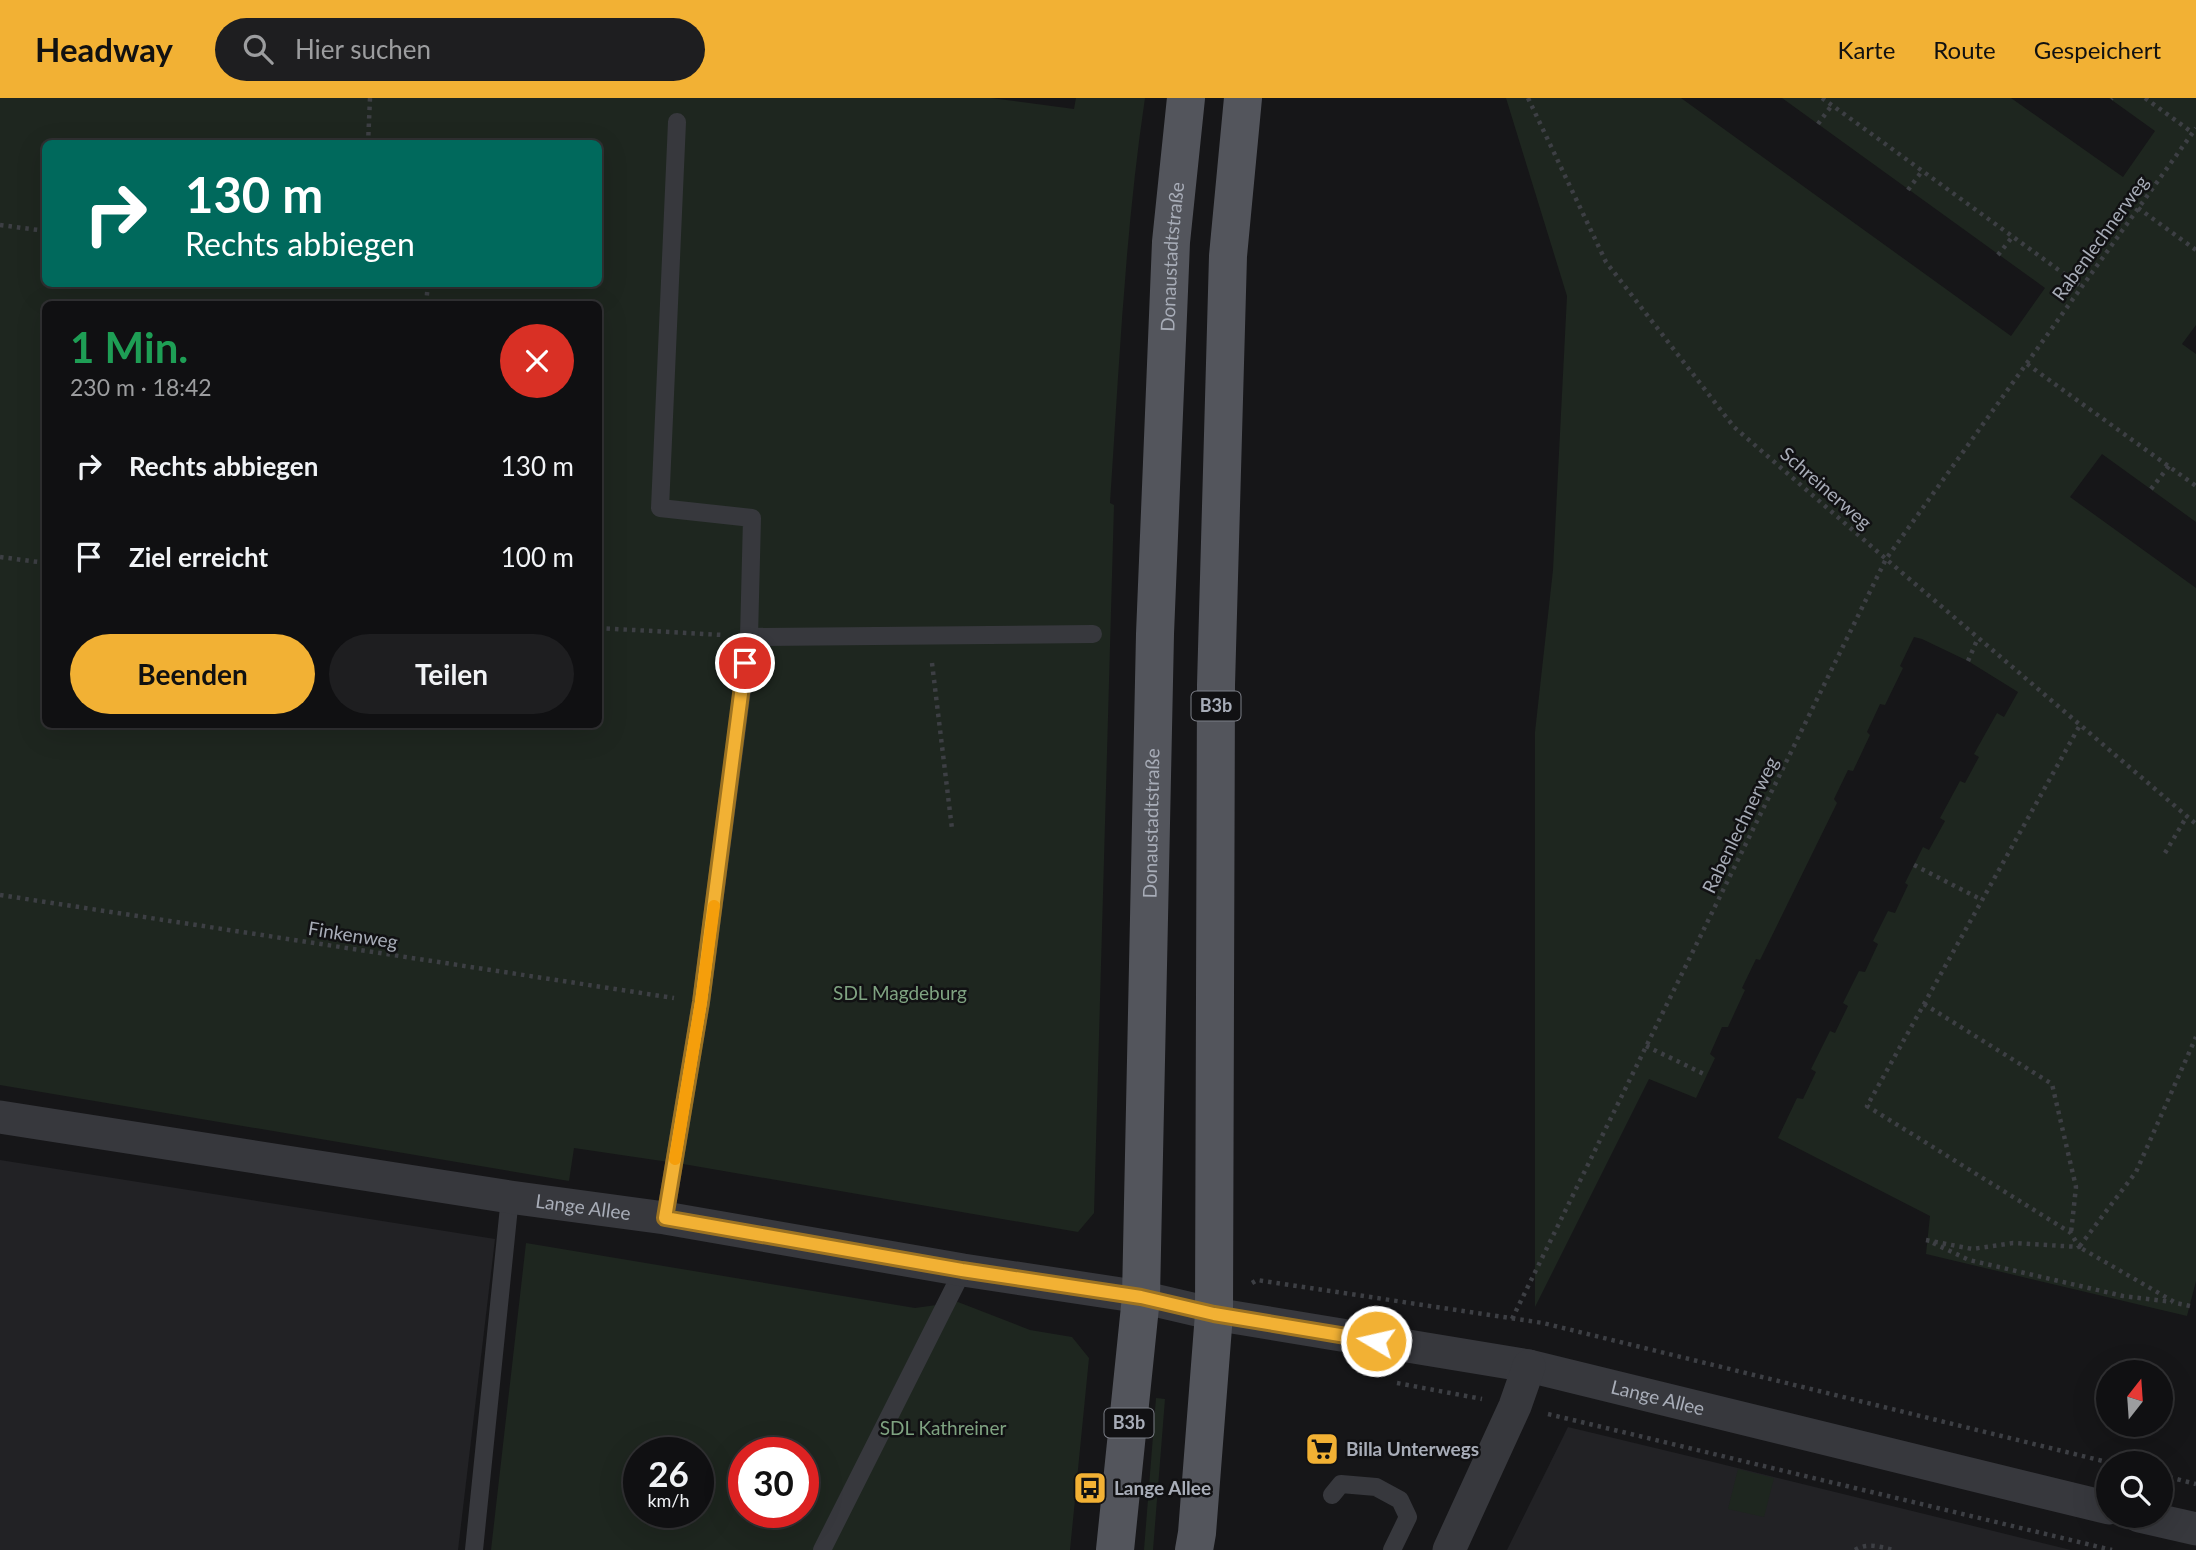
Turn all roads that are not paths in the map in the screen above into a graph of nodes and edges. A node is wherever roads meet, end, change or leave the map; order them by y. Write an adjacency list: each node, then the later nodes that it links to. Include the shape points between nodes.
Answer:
1 (1186, 98): 10 (main road, Donaustadtstraße / B3b, via 1171,242 1155,634)
2 (1242, 98): 11 (main road, B3b, via 1228,256 1216,685)
3 (677, 122): 5 (lane, via 660,508 752,518)
4 (1093, 634): 5 (lane)
5 (749, 637): 8 (lane, via 701,1002)
6 (0, 1117): 7 (street, Lange Allee)
7 (510, 1197): 8 (street, Lange Allee); 17 (lane)
8 (665, 1218): 9 (street, Lange Allee)
9 (962, 1270): 10 (street, Lange Allee); 18 (lane)
10 (1141, 1297): 11 (street, Lange Allee); 19 (main road, Donaustadtstraße / B3b)
11 (1214, 1314): 12 (street, Lange Allee); 20 (main road, B3b)
12 (1529, 1366): 14 (street, Lange Allee); 22 (street)
13 (1332, 1495): 21 (lane, via 1341,1484 1376,1487 1400,1500 1408,1517)
14 (2096, 1505)
15 (2173, 1524): 16 (street)
16 (2196, 1529)
17 (474, 1550)
18 (822, 1550)
19 (1115, 1550)
20 (1194, 1550)
21 (1392, 1550)
22 (1449, 1550)

